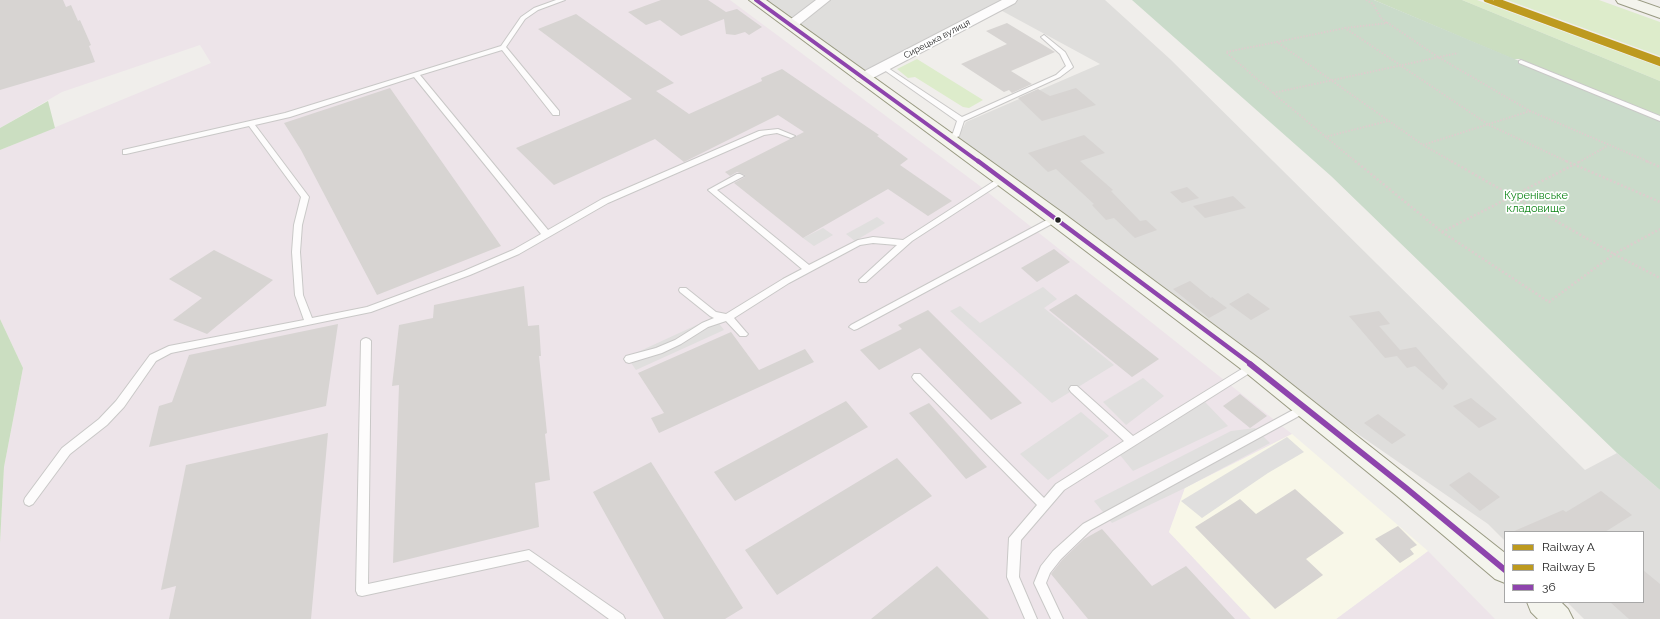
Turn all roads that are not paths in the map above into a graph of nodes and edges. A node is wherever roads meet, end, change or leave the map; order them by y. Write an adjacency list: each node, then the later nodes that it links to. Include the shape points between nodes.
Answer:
1 (562, 0): 9 (lane, via 536,9 523,18)
2 (756, 0): 7 (main road)
3 (824, 0): 7 (street)
4 (1011, 0): 11 (street, Сирецька вулиця)
5 (1623, 0): 6 (main road)
6 (1660, 13)
7 (791, 25): 13 (main road)
8 (1044, 37): 16 (lane, via 1063,53 1070,67 1058,76)
9 (503, 47): 12 (lane); 14 (lane)
10 (1521, 62): 15 (lane)
11 (883, 67): 13 (street, Сирецька вулиця); 16 (lane)
12 (416, 75): 17 (lane, via 287,115); 24 (lane)
13 (862, 78): 19 (main road)
14 (556, 113)
15 (1660, 119)
16 (961, 120): 19 (lane, via 956,134)
17 (250, 123): 20 (lane); 30 (lane, via 305,197 298,224 296,252 299,294)
18 (791, 136): 24 (lane, via 778,131 762,133 604,201)
19 (947, 140): 22 (main road)
20 (126, 152)
21 (740, 176): 26 (lane, via 712,190)
22 (1002, 180): 23 (main road); 25 (lane)
23 (1056, 218): 31 (lane); 35 (main road)
24 (546, 234): 30 (lane, via 516,252 474,270 368,310)
25 (905, 242): 26 (lane, via 873,240 858,244); 27 (lane)
26 (808, 269): 29 (lane)
27 (863, 280)
28 (683, 290): 29 (lane, via 713,314)
29 (728, 317): 32 (lane); 34 (lane, via 705,325 659,351)
30 (309, 322): 40 (lane, via 177,348 153,358 120,404 103,422 66,452)
31 (854, 327)
32 (743, 334)
33 (366, 341): 44 (lane, via 362,590 529,555)
34 (629, 359)
35 (1253, 366): 38 (main road); 39 (lane)
36 (917, 377): 41 (lane)
37 (1074, 389): 39 (lane)
38 (1304, 408): 42 (main road); 46 (lane, via 1087,527 1045,570 1040,583)
39 (1132, 442): 41 (lane, via 1060,487)
40 (29, 501)
41 (1044, 505): 45 (lane, via 1015,538 1013,578)
42 (1504, 569)
43 (1542, 603): 47 (main road)
44 (619, 619)
45 (1031, 619)
46 (1057, 619)
47 (1558, 619)

